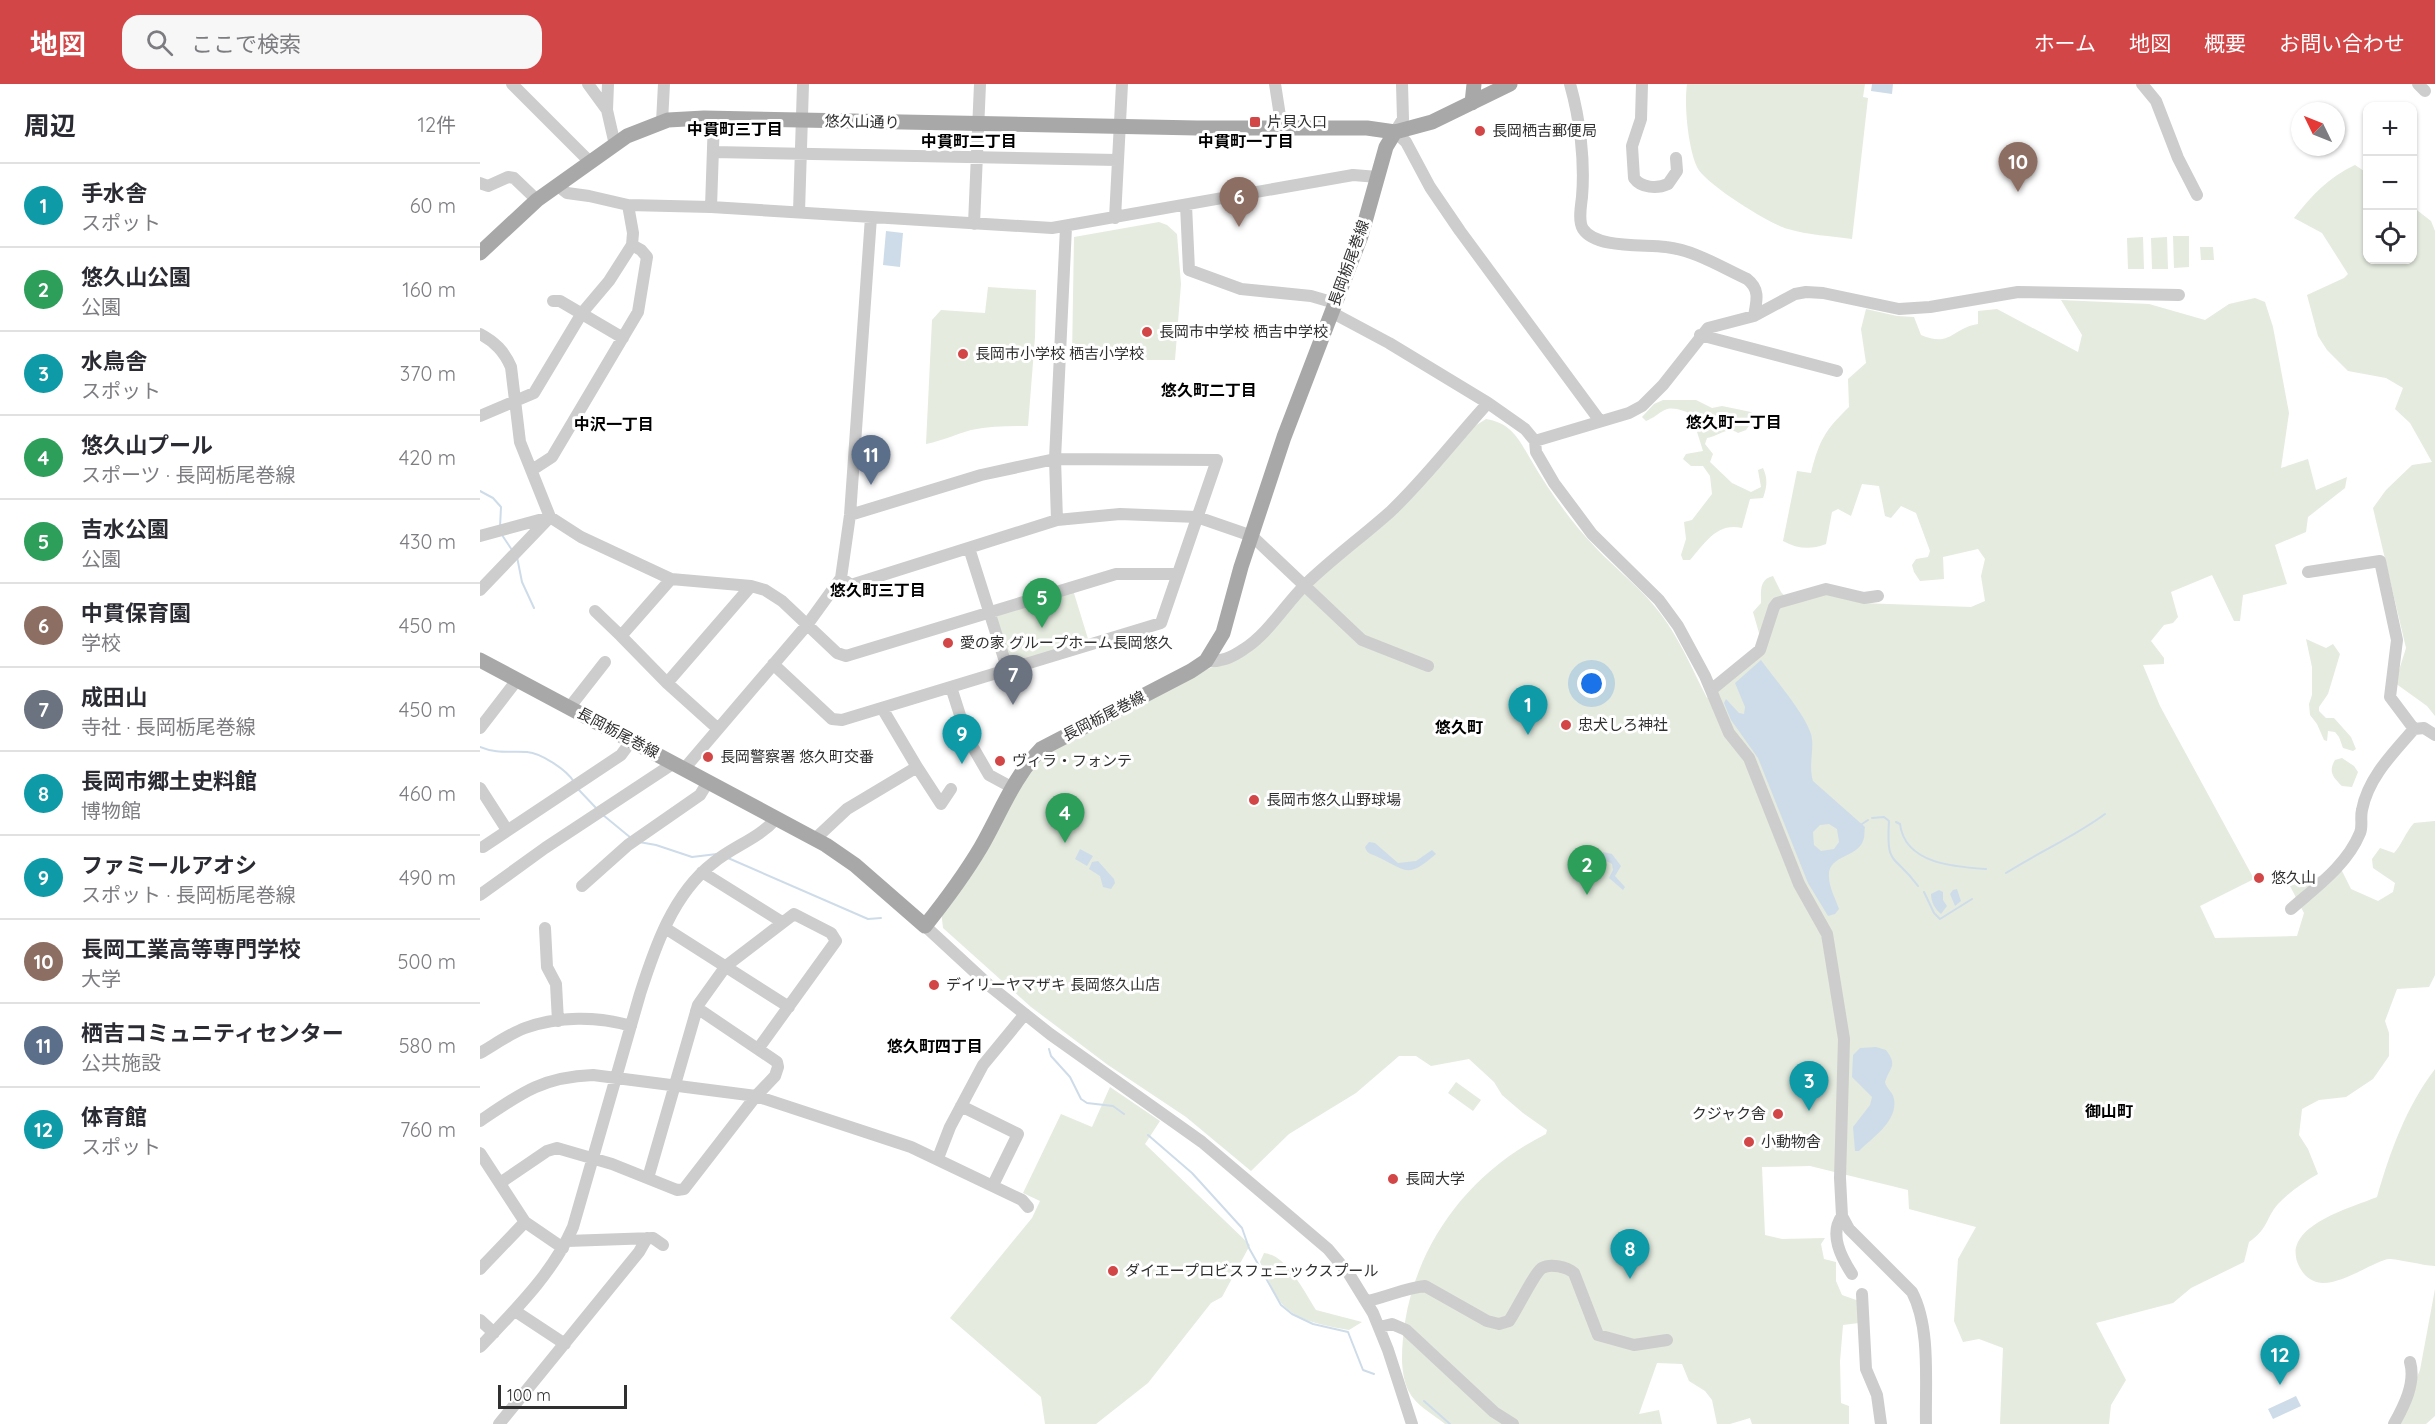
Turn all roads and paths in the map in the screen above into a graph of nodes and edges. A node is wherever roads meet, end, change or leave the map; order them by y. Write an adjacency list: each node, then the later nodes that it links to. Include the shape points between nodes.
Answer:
1 (512, 84): 30 (street)
2 (588, 84): 16 (street)
3 (608, 84): 16 (street)
4 (664, 84): 19 (street)
5 (803, 84): 18 (street)
6 (980, 84): 20 (street)
7 (1122, 84): 21 (street)
8 (1275, 84): 22 (street)
9 (1402, 84): 23 (street, via 1403,119)
10 (1474, 84): 15 (main road)
11 (1510, 84): 15 (main road)
12 (1570, 84): 50 (street, via 1583,170 1582,229 1595,239 1610,243 1679,249 1747,279 1757,294)
13 (1642, 84): 28 (street, via 1641,119 1632,146 1636,182 1653,187 1668,184 1677,171)
14 (2142, 84): 34 (street, via 2156,100)
15 (1472, 103): 23 (main road, via 1432,122)
16 (607, 110): 24 (street)
17 (714, 119): 18 (main road, 悠久山通り); 19 (main road, 悠久山通り); 25 (street)
18 (802, 120): 20 (main road, 悠久山通り); 26 (street)
19 (662, 122): 24 (main road, 悠久山通り)
20 (977, 124): 21 (main road, 悠久山通り); 27 (street)
21 (1119, 126): 22 (main road, 悠久山通り); 29 (street)
22 (1281, 129): 23 (main road, 悠久山通り, via 1367,128)
23 (1395, 132): 31 (main road, 長岡栃尾巻線); 58 (street, via 1406,142 1430,187 1461,231)
24 (615, 144): 30 (main road, 悠久山通り)
25 (713, 152): 26 (street); 38 (street)
26 (801, 155): 27 (street); 39 (street)
27 (976, 158): 29 (street); 42 (street)
28 (1676, 158)
29 (1117, 160): 41 (street)
30 (590, 162): 33 (main road, 悠久山通り)
31 (1377, 177): 37 (street, via 1353,175); 48 (main road, 長岡栃尾巻線, via 1361,236)
32 (480, 183): 35 (street, via 488,186 514,178)
33 (558, 186): 35 (main road, 悠久山通り); 36 (street, via 567,193)
34 (2197, 195)
35 (537, 200): 45 (main road, 悠久山通り)
36 (628, 205): 38 (street); 44 (street)
37 (1186, 205): 41 (street); 48 (street, via 1189,270 1247,290 1311,296)
38 (711, 207): 39 (street)
39 (799, 212): 40 (street)
40 (872, 217): 42 (street); 62 (street)
41 (1115, 218): 43 (street)
42 (974, 224): 43 (street)
43 (1066, 227): 60 (street)
44 (632, 245): 49 (street); 53 (street, via 641,250 647,261 639,312)
45 (480, 253)
46 (2179, 295): 50 (street, via 2018,292 1899,309 1806,292)
47 (553, 302): 49 (street, via 561,301)
48 (1333, 307): 56 (street); 67 (main road, 長岡栃尾巻線)
49 (582, 313): 53 (street); 55 (street, via 534,393)
50 (1754, 316): 52 (street, via 1718,324)
51 (480, 334): 55 (street, via 495,342 507,356)
52 (1700, 335): 54 (street); 58 (street, via 1642,406)
53 (623, 338): 61 (street, via 552,457)
54 (1837, 371)
55 (516, 402): 57 (street); 61 (street, via 520,442)
56 (1488, 403): 59 (street, via 1525,429); 74 (street, via 1389,512)
57 (480, 416)
58 (1600, 421): 59 (street)
59 (1535, 441): 90 (street, via 1536,452 1548,474 1592,534 1669,612)
60 (1055, 459): 62 (street, via 981,475); 64 (street, via 1217,460); 65 (street)
61 (532, 470): 63 (street)
62 (850, 515): 71 (street)
63 (550, 517): 66 (street); 72 (street, via 581,537); 75 (street)
64 (1197, 517): 65 (street, via 1120,514); 67 (street); 70 (street)
65 (1057, 520): 68 (street)
66 (480, 536)
67 (1252, 536): 74 (street); 82 (main road, 長岡栃尾巻線, via 1223,633)
68 (969, 548): 71 (street, via 851,585); 78 (street)
69 (2308, 572): 95 (street, via 2380,561 2397,640 2390,697)
70 (1177, 574): 78 (street, via 1116,574); 86 (street, via 1161,623)
71 (841, 578): 79 (street)
72 (671, 579): 73 (street); 80 (street)
73 (751, 586): 79 (street, via 773,594); 88 (street)
74 (1304, 586): 82 (street, via 1246,648 1219,662); 85 (street, via 1362,640)
75 (480, 590)
76 (1878, 596): 90 (street, via 1864,598 1826,589 1777,603 1760,650)
77 (595, 611): 80 (street)
78 (991, 612): 79 (street, via 846,656 837,654); 86 (street)
79 (807, 625): 84 (street)
80 (621, 636): 88 (street)
81 (480, 660): 87 (main road, 長岡栃尾巻線)
82 (1206, 660): 102 (main road, 長岡栃尾巻線, via 1041,749)
83 (605, 662): 91 (street)
84 (773, 664): 92 (street, via 832,719 842,720); 94 (street)
85 (1428, 666)
86 (1008, 671): 89 (street)
87 (517, 680): 91 (main road, 長岡栃尾巻線); 93 (street)
88 (667, 683): 94 (street)
89 (951, 687): 92 (street); 102 (street, via 967,737 989,775)
90 (1712, 690): 136 (street, via 1729,733 1749,758 1799,884 1827,934 1844,1039)
91 (569, 708): 97 (main road, 長岡栃尾巻線)
92 (882, 708): 99 (street)
93 (480, 728)
94 (717, 728): 98 (street)
95 (2414, 729): 96 (street, via 2424,728); 111 (street, via 2379,771 2361,812 2359,835 2334,872)
96 (2435, 735)
97 (632, 740): 98 (main road, 長岡栃尾巻線); 105 (street, via 621,755)
98 (679, 766): 100 (main road, 長岡栃尾巻線); 110 (street, via 545,848)
99 (917, 767): 103 (street, via 941,804); 106 (street, via 847,809)
100 (708, 782): 104 (main road, 長岡栃尾巻線); 109 (street, via 700,795 628,845)
101 (480, 788): 105 (street)
102 (1013, 788): 113 (main road, 長岡栃尾巻線, via 980,849)
103 (951, 789)
104 (777, 818): 106 (main road, 長岡栃尾巻線); 108 (street, via 761,834)
105 (507, 830): 107 (street)
106 (815, 839): 113 (main road, 長岡栃尾巻線, via 855,866)
107 (483, 847)
108 (702, 872): 112 (street); 115 (street)
109 (582, 886)
110 (480, 894)
111 (2291, 909)
112 (782, 922): 116 (street); 117 (street, via 799,915 836,938)
113 (925, 926): 119 (street)
114 (545, 928): 120 (street, via 547,967 556,984)
115 (665, 928): 116 (street); 121 (street, via 651,958)
116 (726, 966): 117 (street); 118 (street)
117 (789, 1007): 122 (street)
118 (696, 1011): 122 (street); 125 (street)
119 (1025, 1014): 127 (street, via 983,1065); 144 (street, via 1241,1173 1328,1249)
120 (558, 1021): 121 (street, via 602,1019); 123 (street, via 525,1028)
121 (631, 1026): 124 (street)
122 (758, 1049): 126 (street, via 777,1062 778,1067 775,1076)
123 (480, 1053)
124 (616, 1078): 125 (street); 128 (street, via 587,1075 549,1081 524,1091); 130 (street)
125 (675, 1085): 126 (street); 132 (street)
126 (756, 1096): 131 (street); 132 (street, via 684,1190)
127 (961, 1106): 131 (street); 134 (street, via 1018,1134)
128 (480, 1121)
129 (480, 1153): 133 (street)
130 (594, 1157): 132 (street); 133 (street, via 552,1148); 139 (street)
131 (938, 1158): 134 (street)
132 (648, 1178)
133 (501, 1183): 137 (street)
134 (993, 1185): 135 (street)
135 (1028, 1207)
136 (1842, 1216): 142 (street, via 1837,1237 1840,1255); 157 (street, via 1850,1230 1912,1292 1918,1304 1924,1337)
137 (525, 1222): 139 (street); 141 (street)
138 (647, 1238): 139 (street); 140 (street); 150 (street)
139 (565, 1245): 145 (street)
140 (663, 1245)
141 (482, 1264)
142 (1852, 1274)
143 (1862, 1294): 156 (street, via 1866,1369 1877,1395)
144 (1367, 1301): 147 (street); 149 (street, via 1425,1286 1487,1322 1499,1324 1509,1322 1536,1275 1542,1268 1552,1266 1575,1273 1598,1335 1634,1345)
145 (515, 1311): 148 (street); 150 (street)
146 (480, 1320): 148 (street)
147 (1380, 1327): 154 (street); 155 (street, via 1392,1324 1406,1330 1494,1412)
148 (494, 1333): 151 (street)
149 (1667, 1340)
150 (565, 1344): 153 (street)
151 (480, 1347)
152 (2410, 1362): 158 (street, via 2410,1386)
153 (499, 1424)
154 (1412, 1424)
155 (1513, 1424)
156 (1881, 1424)
157 (1926, 1424)
158 (2394, 1424)

